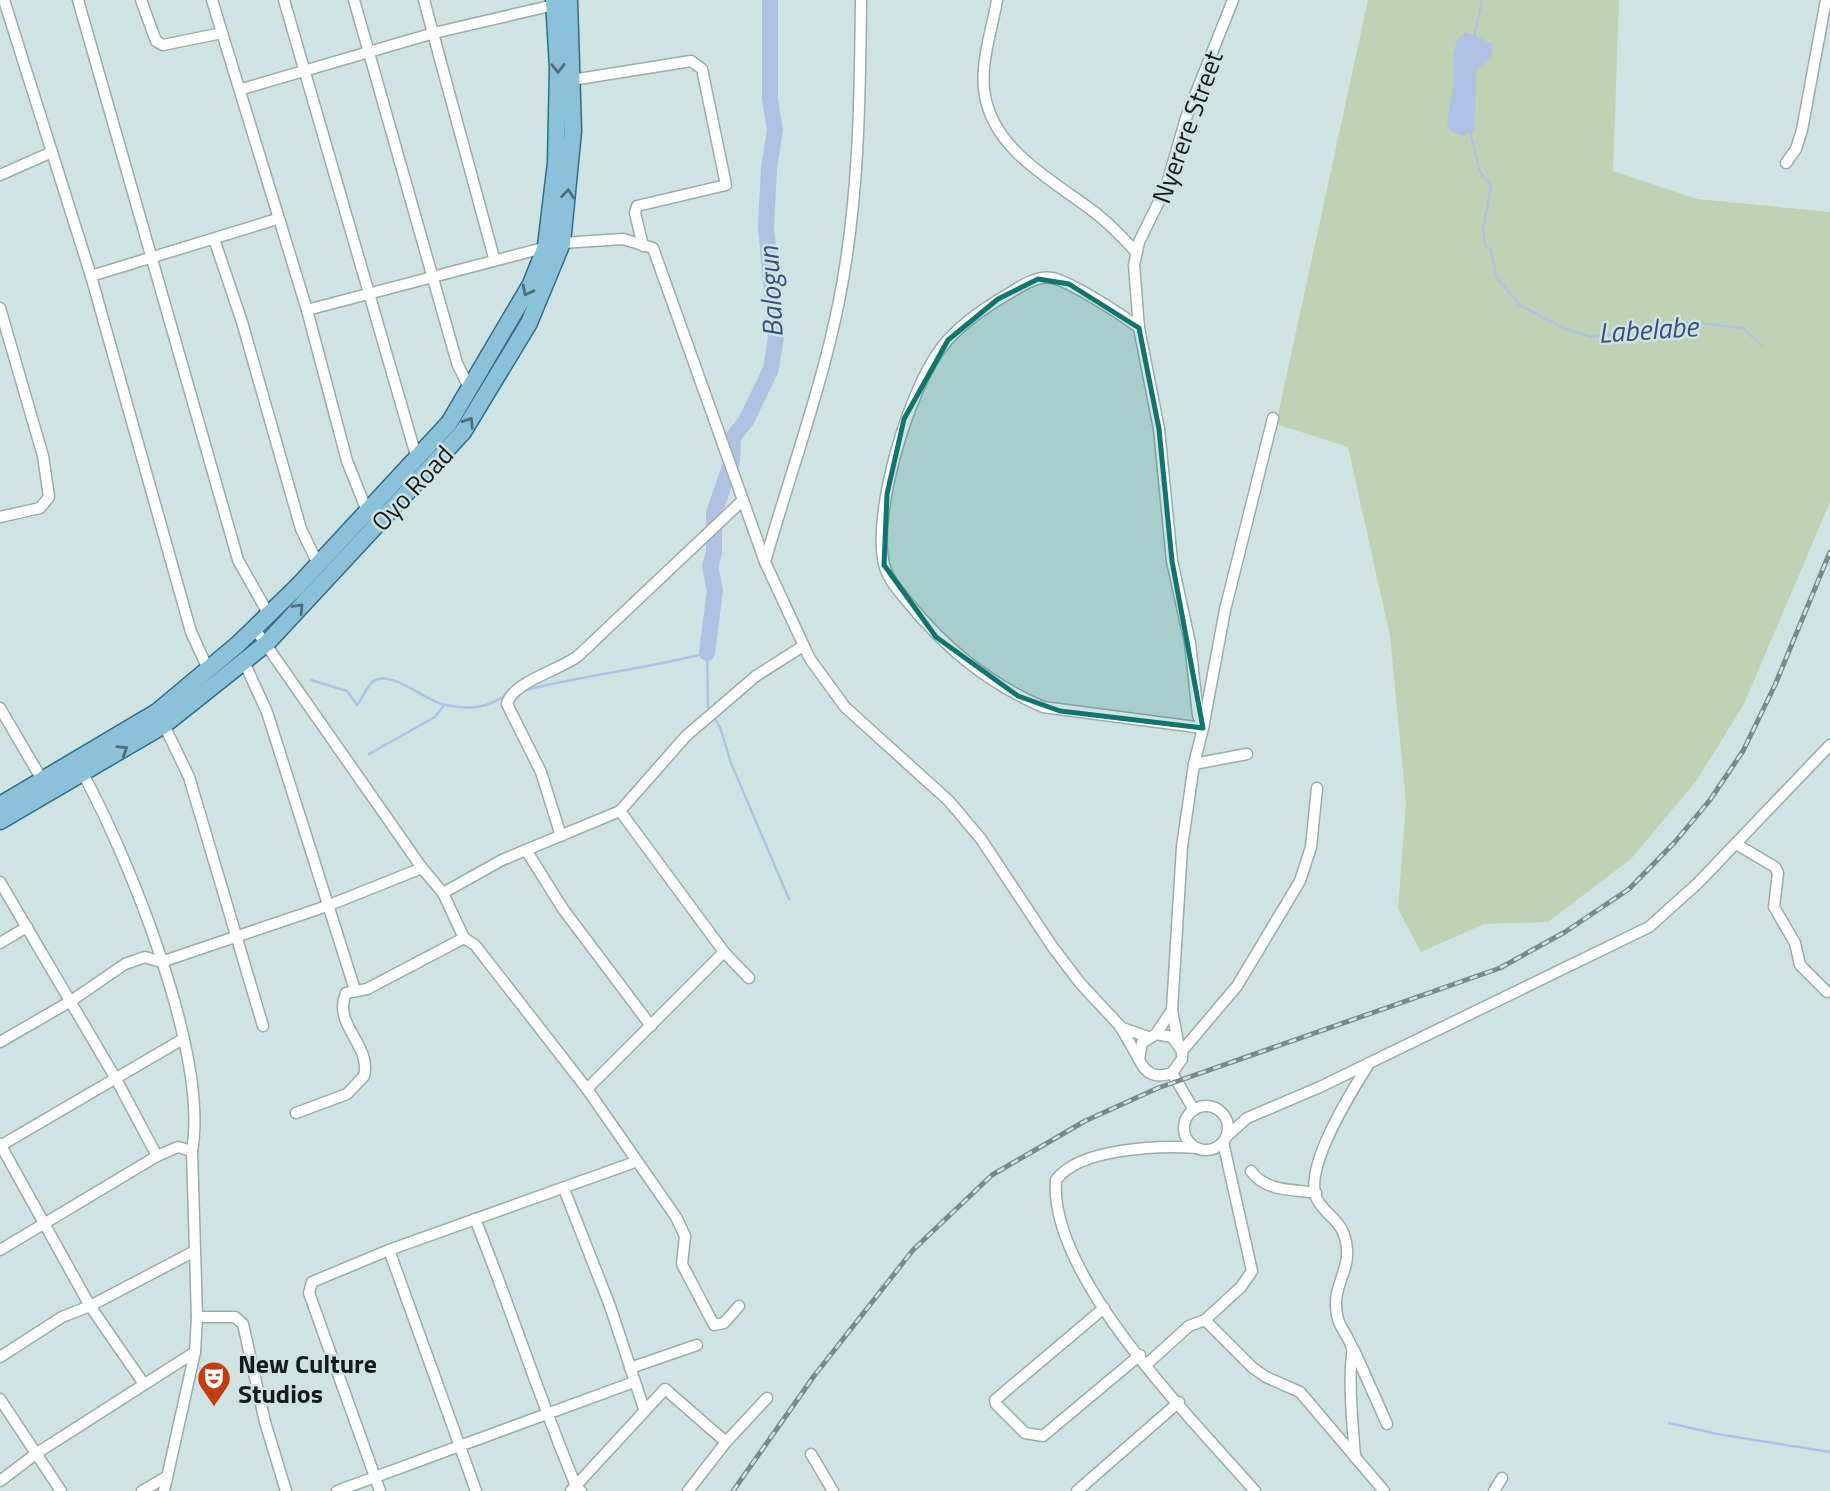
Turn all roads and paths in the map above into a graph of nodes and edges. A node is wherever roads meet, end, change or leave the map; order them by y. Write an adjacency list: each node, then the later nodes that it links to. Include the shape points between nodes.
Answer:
1 (4, 0): 19 (street)
2 (78, 0): 28 (street)
3 (141, 0): 13 (street, via 156,41 163,45)
4 (212, 0): 13 (street)
5 (284, 0): 16 (street)
6 (354, 0): 15 (street)
7 (424, 0): 14 (street)
8 (861, 0): 41 (street, via 859,148 838,303)
9 (997, 0): 26 (street, via 985,68 985,95 992,119 1028,163 1111,225)
10 (1233, 0): 26 (street, Nyerere Street, via 1186,118 1166,187)
11 (1826, 0): 20 (street, via 1802,130)
12 (559, 2): 14 (street); 17 (main road, Oyo Road); 24 (main road, Oyo Road, one-way to 24)
13 (222, 33): 18 (street)
14 (434, 33): 15 (street); 27 (street)
15 (369, 51): 16 (street); 29 (street)
16 (304, 70): 18 (street); 31 (street)
17 (572, 80): 24 (main road, Oyo Road, one-way to 17, via 571,162); 25 (street, via 691,61 702,69 726,185 637,206)
18 (242, 89): 22 (street)
19 (52, 152): 21 (street); 30 (street)
20 (1786, 163)
21 (0, 176)
22 (277, 219): 23 (street); 33 (street)
23 (214, 239): 28 (street); 42 (street, via 301,529)
24 (554, 244): 25 (street, via 600,238); 27 (street); 35 (main road, Oyo Road, one-way to 35); 45 (main road, Oyo Road, one-way to 24, via 463,432 528,323)
25 (643, 246): 38 (street, via 653,248)
26 (1136, 252): 34 (street)
27 (494, 258): 29 (street)
28 (152, 259): 30 (street); 43 (street, via 238,560)
29 (434, 275): 31 (street); 35 (street, via 457,363)
30 (91, 276): 48 (street, via 182,602)
31 (370, 295): 33 (street); 37 (street)
32 (0, 308): 40 (street, via 43,456 49,497 40,508)
33 (307, 310): 39 (street, via 347,461)
34 (1139, 328): 51 (street, via 1159,429 1172,561); 51 (street, via 1051,277 998,299 948,340 904,419 887,494 884,565 936,637 1018,696 1060,711)
35 (470, 391): 37 (main road, Oyo Road)
36 (1273, 418): 51 (street, via 1225,610)
37 (417, 459): 39 (main road, Oyo Road)
38 (743, 500): 41 (street); 61 (street, via 578,656 513,693 507,704 541,772)
39 (367, 511): 42 (main road, Oyo Road)
40 (0, 517)
41 (765, 562): 46 (street)
42 (318, 564): 43 (main road, Oyo Road)
43 (269, 615): 44 (main road, Oyo Road)
44 (255, 629): 45 (street); 48 (main road, Oyo Road)
45 (267, 643): 47 (main road, Oyo Road); 64 (street)
46 (803, 646): 59 (street, via 756,676 686,736); 81 (street, via 845,707 949,801 981,839 1052,946)
47 (244, 662): 50 (main road, Oyo Road); 67 (street, via 267,712)
48 (208, 669): 56 (main road, Oyo Road, via 157,712)
49 (0, 708): 56 (street)
50 (164, 725): 55 (main road, Oyo Road, one-way to 50); 69 (street, via 190,777)
51 (1203, 728): 54 (street)
52 (1830, 745): 62 (street)
53 (1247, 754): 54 (street)
54 (1194, 764): 78 (street, via 1182,846)
55 (82, 772): 56 (main road, Oyo Road); 73 (street, via 122,857)
56 (46, 786): 58 (main road, Oyo Road); 60 (main road, Oyo Road)
57 (1317, 788): 85 (street, via 1311,847 1300,881 1237,986)
58 (0, 805)
59 (620, 811): 61 (street); 72 (street)
60 (0, 821)
61 (561, 836): 63 (street)
62 (1736, 844): 76 (street, via 1775,867 1774,907 1795,943 1800,965); 87 (street, via 1649,927)
63 (526, 850): 66 (street); 80 (street, via 563,909)
64 (422, 868): 66 (street); 67 (street)
65 (0, 882): 68 (street)
66 (443, 893): 70 (street)
67 (327, 906): 69 (street); 75 (street)
68 (27, 927): 71 (street); 77 (street)
69 (238, 935): 73 (street); 79 (street)
70 (464, 938): 75 (street, via 367,989); 90 (street, via 475,945)
71 (0, 943)
72 (724, 952): 74 (street); 80 (street)
73 (161, 962): 77 (street, via 145,957 125,964); 83 (street)
74 (749, 978)
75 (355, 989): 92 (street, via 346,993 342,1014 364,1058 364,1076 347,1094)
76 (1827, 992)
77 (71, 1001): 84 (street); 89 (street)
78 (1172, 1010): 82 (street); 85 (street)
79 (263, 1026)
80 (651, 1026): 90 (street)
81 (1120, 1027): 82 (street); 86 (street)
82 (1152, 1035): 85 (street, via 1165,1034); 86 (street, via 1139,1051)
83 (183, 1039): 89 (street); 100 (street, via 195,1104)
84 (0, 1042)
85 (1180, 1047): 88 (street, via 1182,1059)
86 (1139, 1059): 88 (street, via 1148,1073)
87 (1368, 1065): 94 (street); 105 (street, via 1320,1157)
88 (1172, 1073): 91 (street)
89 (116, 1079): 97 (street); 101 (street)
90 (587, 1089): 102 (street)
91 (1194, 1110): 93 (street, via 1210,1106); 95 (street)
92 (296, 1114)
93 (1225, 1115): 94 (street); 96 (street)
94 (1247, 1118): 96 (street)
95 (1185, 1129): 98 (street); 99 (street, via 1188,1140)
96 (1225, 1140): 99 (street, via 1214,1149); 115 (street, via 1252,1271)
97 (0, 1145): 107 (street)
98 (1167, 1146): 99 (street); 113 (street, via 1082,1163 1056,1180 1063,1232)
99 (1197, 1147)
100 (192, 1151): 101 (street, via 178,1147); 110 (street)
101 (157, 1157): 107 (street)
102 (635, 1161): 104 (street); 112 (street, via 676,1217 685,1236 682,1264 714,1325 724,1323)
103 (1251, 1171): 105 (street, via 1259,1182 1272,1187)
104 (564, 1189): 106 (street); 121 (street)
105 (1316, 1193): 117 (street, via 1340,1226 1347,1246 1336,1311 1337,1324)
106 (475, 1219): 109 (street); 128 (street)
107 (45, 1221): 108 (street); 111 (street)
108 (0, 1250)
109 (389, 1250): 131 (street); 136 (street, via 315,1278 309,1288)
110 (193, 1252): 111 (street); 114 (street)
111 (90, 1306): 119 (street, via 62,1317); 123 (street)
112 (739, 1306)
113 (1104, 1308): 120 (street); 120 (street, via 996,1404 1025,1433 1043,1436)
114 (198, 1317): 118 (street); 145 (street, via 235,1317 243,1324)
115 (1205, 1320): 120 (street, via 1189,1326); 134 (street, via 1259,1373 1300,1392)
116 (697, 1345): 121 (street)
117 (1352, 1346): 129 (street); 134 (street, via 1349,1389)
118 (195, 1352): 123 (street); 135 (street)
119 (0, 1357)
120 (1143, 1360): 126 (street)
121 (630, 1368): 122 (street)
122 (634, 1382): 127 (street); 128 (street)
123 (144, 1384): 132 (street)
124 (767, 1398): 130 (street)
125 (0, 1399): 132 (street)
126 (1179, 1402): 149 (street); 150 (street)
127 (644, 1409): 130 (street, via 665,1389); 139 (street)
128 (546, 1415): 131 (street); 139 (street)
129 (1387, 1423)
130 (726, 1442): 140 (street)
131 (459, 1445): 136 (street); 148 (street)
132 (37, 1453): 138 (street); 142 (street)
133 (811, 1454): 141 (street)
134 (1356, 1457): 151 (street)
135 (166, 1477): 143 (street); 144 (street)
136 (376, 1477): 146 (street); 147 (street)
137 (1502, 1478): 152 (street)
138 (0, 1481)
139 (576, 1489)
140 (694, 1489)
141 (829, 1490)
142 (61, 1491)
143 (142, 1491)
144 (164, 1491)
145 (286, 1491)
146 (337, 1491)
147 (380, 1491)
148 (476, 1491)
149 (1077, 1491)
150 (1255, 1491)
151 (1384, 1491)
152 (1494, 1491)

